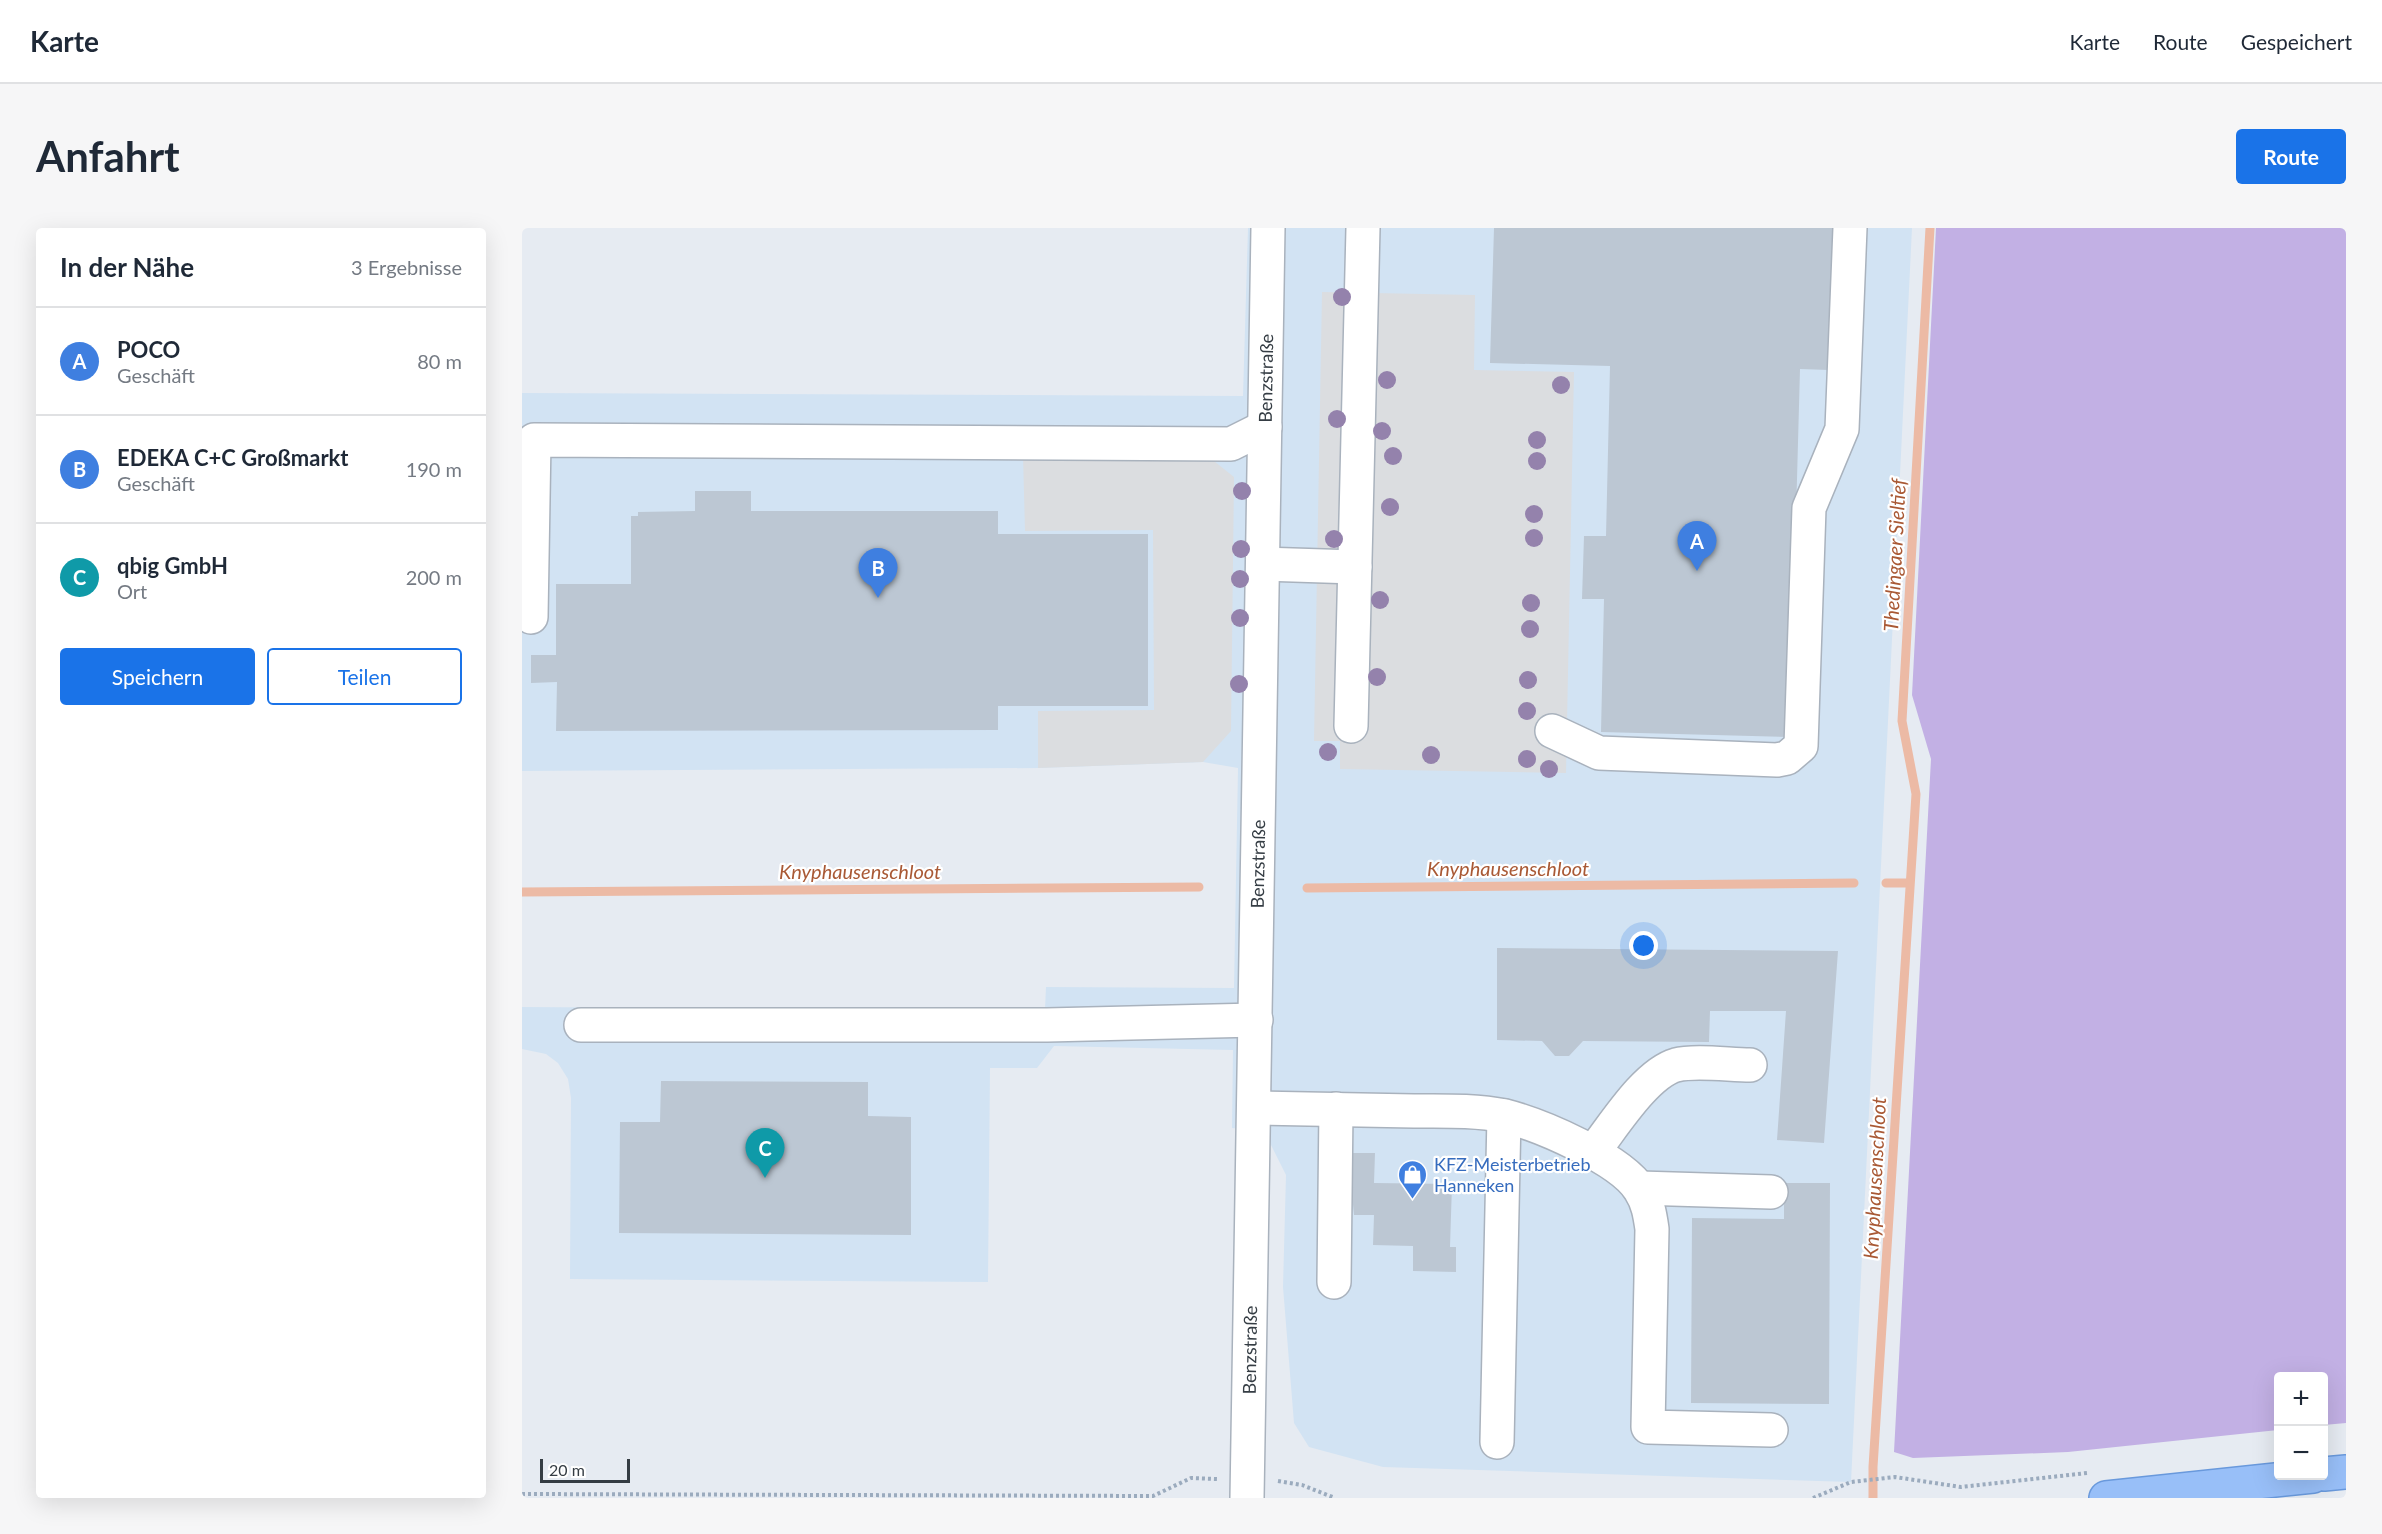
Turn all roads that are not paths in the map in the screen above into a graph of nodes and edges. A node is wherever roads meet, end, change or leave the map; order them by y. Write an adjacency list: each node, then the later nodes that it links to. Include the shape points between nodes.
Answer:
1 (1268, 228): 4 (street, Benzstraße)
2 (1363, 228): 6 (street)
3 (1850, 228): 9 (street, via 1842,429 1809,508 1800,746 1794,754 1777,760 1599,753)
4 (1265, 428): 5 (street, Benzstraße); 7 (street, via 1231,444 534,440)
5 (1263, 564): 6 (street); 10 (street, Benzstraße)
6 (1355, 567): 8 (street)
7 (531, 617)
8 (1351, 726)
9 (1552, 731)
10 (1256, 1020): 11 (street, via 1047,1025); 13 (street, Benzstraße)
11 (581, 1025)
12 (1750, 1065): 16 (street, via 1678,1064 1663,1070 1647,1083)
13 (1254, 1108): 14 (street); 25 (street, Benzstraße)
14 (1336, 1109): 15 (street); 19 (street)
15 (1504, 1116): 16 (street); 21 (street)
16 (1593, 1152): 17 (street)
17 (1640, 1188): 18 (street); 20 (street, via 1649,1208 1652,1229 1648,1426)
18 (1771, 1192)
19 (1334, 1282)
20 (1771, 1430)
21 (1497, 1442)
22 (2346, 1472): 23 (main road)
23 (2328, 1474)
24 (2275, 1480): 26 (main road)
25 (1248, 1489)
26 (2106, 1498)

